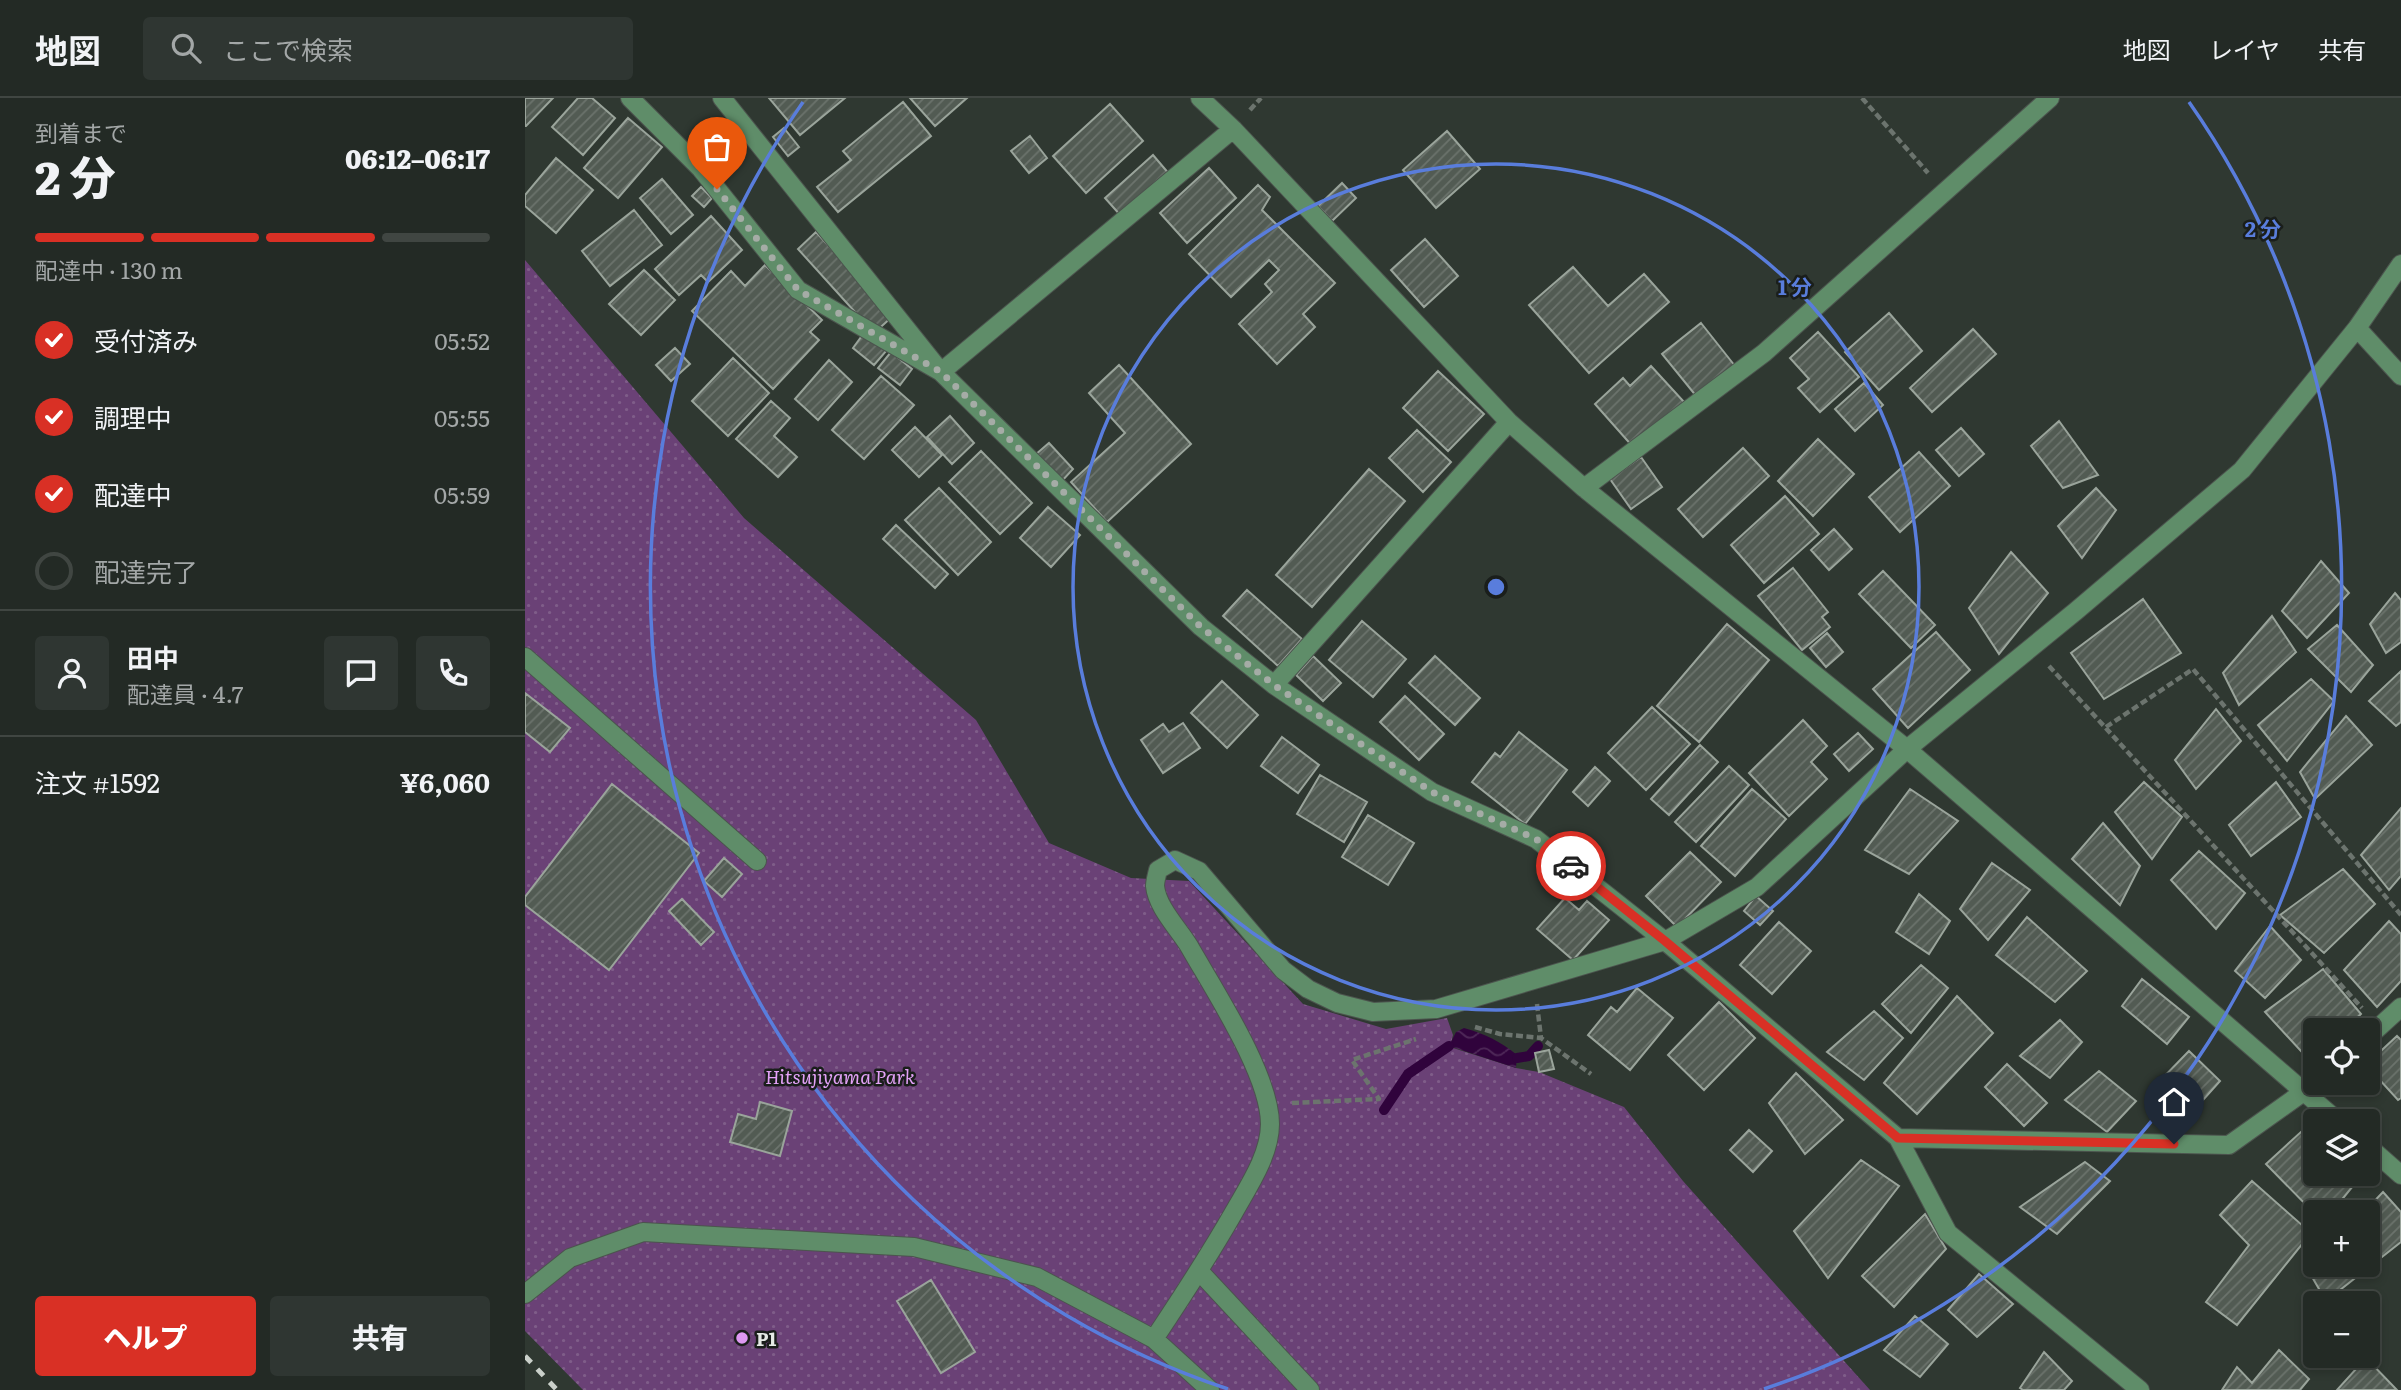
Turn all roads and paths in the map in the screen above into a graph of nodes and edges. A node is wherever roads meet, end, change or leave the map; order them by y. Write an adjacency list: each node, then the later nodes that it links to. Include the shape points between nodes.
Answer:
1 (631, 98): 10 (street, via 701,169 798,290)
2 (722, 98): 10 (street)
3 (1200, 98): 6 (street)
4 (1862, 98): 7 (path)
5 (2050, 98): 7 (street)
6 (1233, 129): 10 (street); 12 (street)
7 (1945, 192): 13 (street, via 1764,353)
8 (2401, 264): 9 (street)
9 (2357, 328): 11 (street); 14 (street, via 2242,470)
10 (941, 372): 16 (street, via 1201,627)
11 (2401, 376)
12 (1509, 422): 13 (street); 16 (street)
13 (1584, 488): 18 (street)
14 (2032, 647): 17 (path); 18 (street)
15 (525, 657): 19 (street)
16 (1274, 685): 21 (street, via 1432,792 1536,839)
17 (2106, 727): 20 (path, via 2193,669); 24 (path)
18 (1907, 749): 21 (street, via 1757,887); 30 (street)
19 (757, 861)
20 (2401, 915)
21 (1665, 941): 35 (street); 38 (street, via 1436,1009 1373,1012 1337,1003 1283,970 1199,871 1175,860 1158,870 1155,886 1161,903 1243,1042 1267,1099 1270,1126 1252,1181)
22 (1536, 992): 28 (path)
23 (2401, 1007): 26 (street)
24 (2362, 1018)
25 (1466, 1024): 28 (path, via 1500,1034)
26 (2380, 1026)
27 (1426, 1035): 33 (path, via 1352,1060 1378,1099)
28 (1541, 1038): 29 (path)
29 (1591, 1073)
30 (2303, 1081)
31 (2303, 1094): 35 (street, via 2229,1145)
32 (2317, 1095): 34 (street)
33 (1290, 1103)
34 (2328, 1109)
35 (1898, 1138): 43 (street, via 1948,1233)
36 (2380, 1157): 37 (street)
37 (2401, 1175)
38 (1199, 1272): 40 (street); 42 (street)
39 (525, 1294): 40 (street, via 570,1258 643,1232 914,1247 1037,1277)
40 (1154, 1339): 41 (street)
41 (1210, 1390)
42 (1310, 1390)
43 (2140, 1390)

